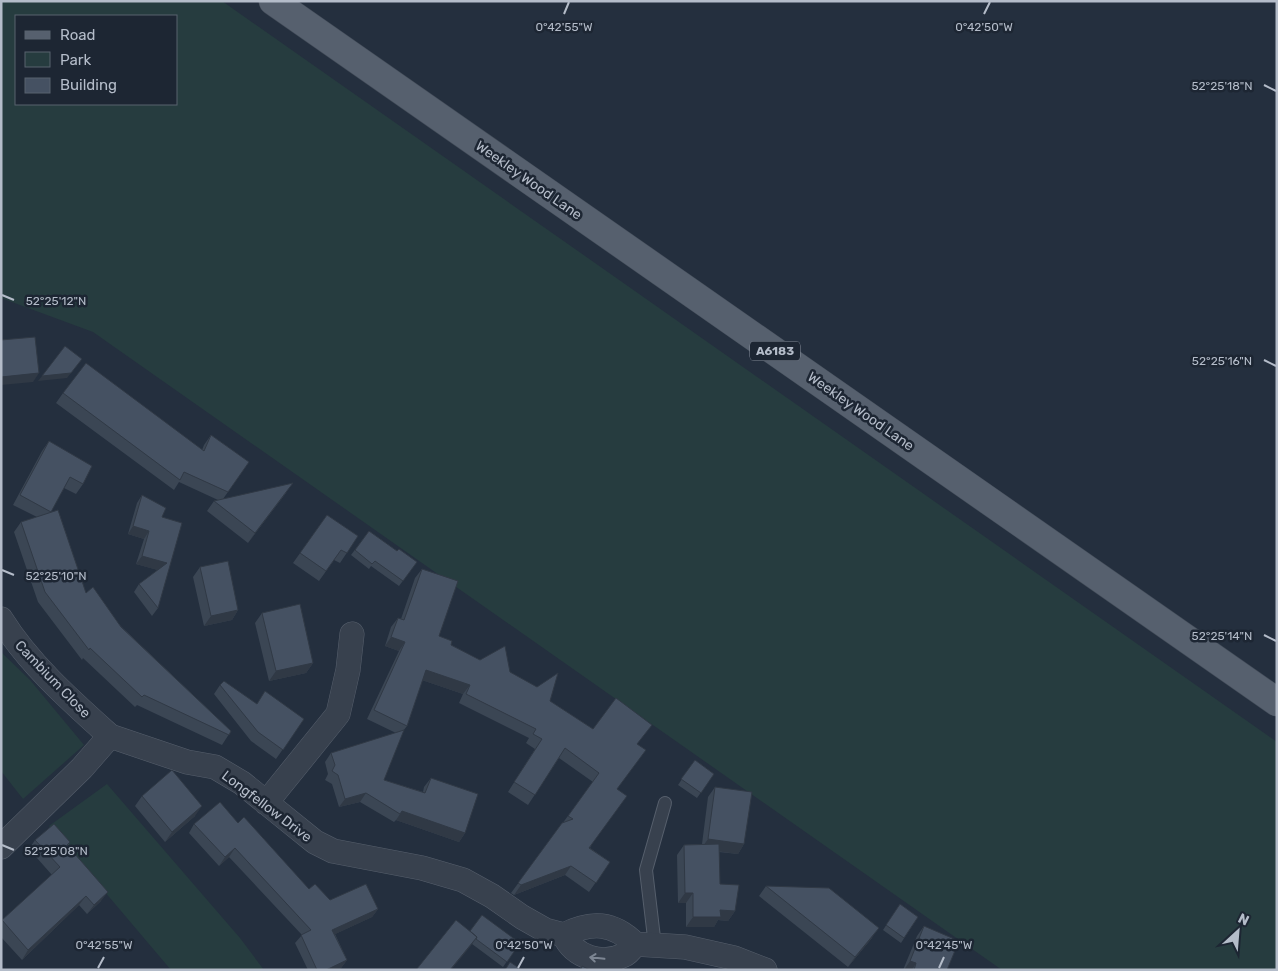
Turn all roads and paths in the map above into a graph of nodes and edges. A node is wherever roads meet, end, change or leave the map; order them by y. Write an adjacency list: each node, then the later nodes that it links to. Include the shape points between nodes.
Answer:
1 (273, 1): 4 (main road, Weekley Wood Lane / A6183)
2 (1, 619): 5 (street, Cambium Close, via 12,637 64,695)
3 (352, 634): 6 (street, via 338,714)
4 (1277, 702)
5 (110, 736): 6 (street, Longfellow Drive, via 188,762 215,767); 8 (street)
6 (266, 803): 9 (street, Longfellow Drive, via 315,842 333,851 422,868 463,880 545,930)
7 (665, 803): 10 (lane, via 646,870)
8 (1, 847)
9 (564, 935): 10 (street, via 579,927 607,927); 10 (street, Longfellow Drive, one-way to 9, via 626,955 598,958 569,946)
10 (645, 945): 11 (street, via 685,947 734,958)
11 (764, 970)

